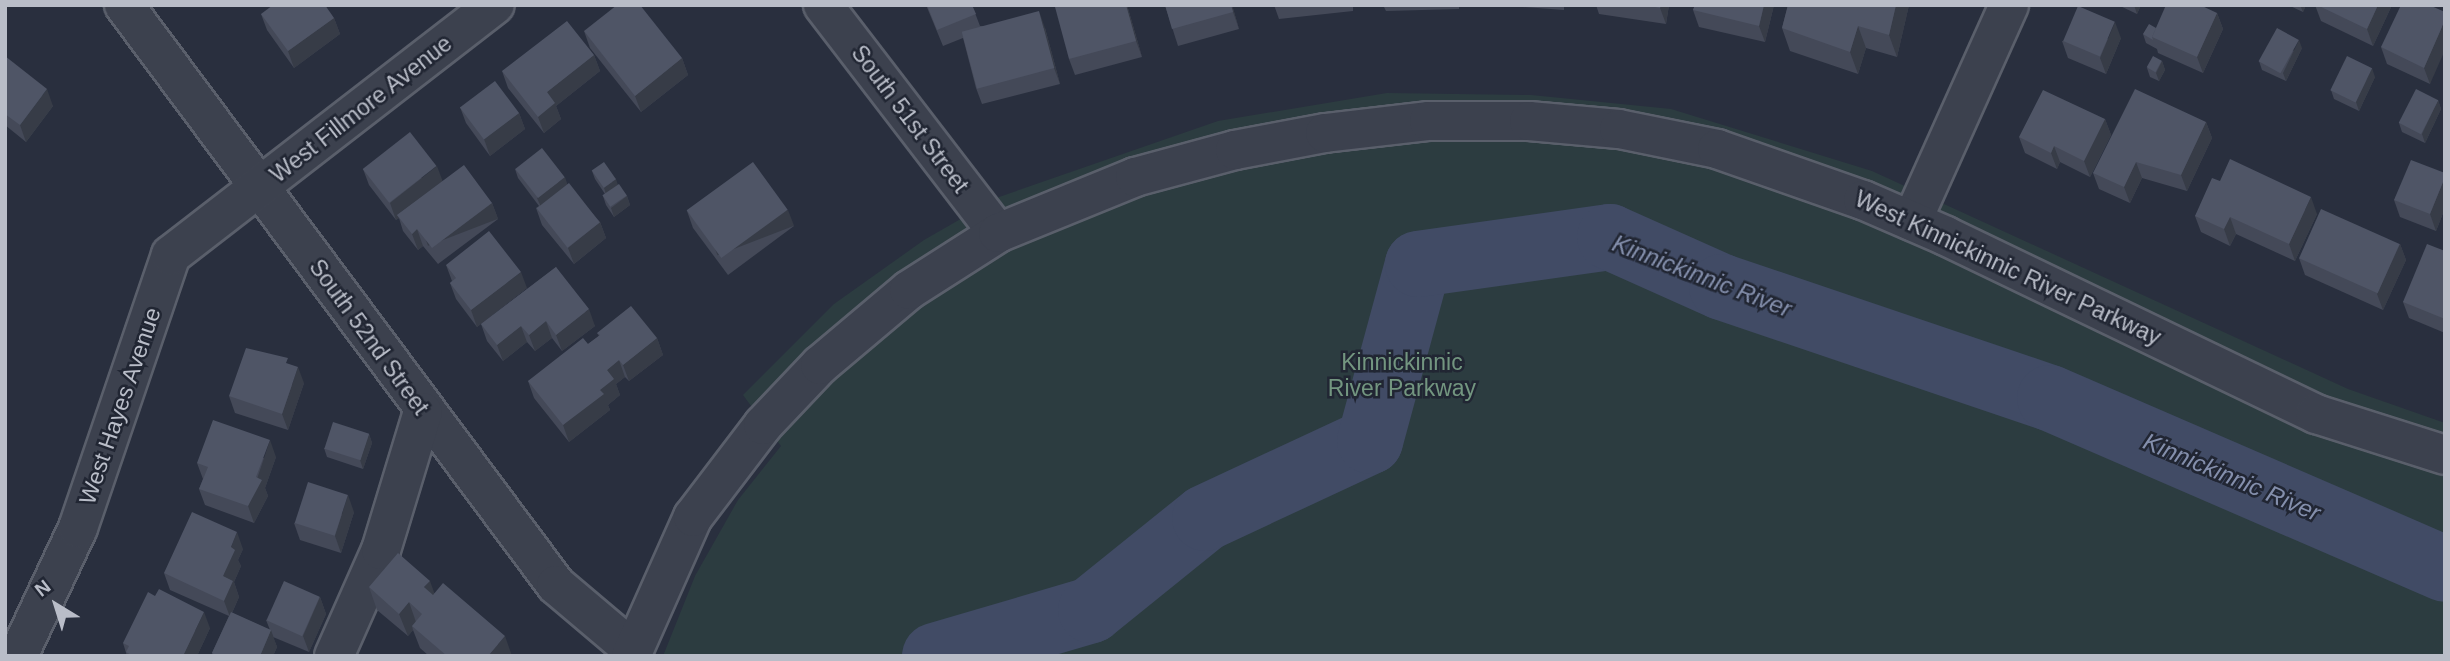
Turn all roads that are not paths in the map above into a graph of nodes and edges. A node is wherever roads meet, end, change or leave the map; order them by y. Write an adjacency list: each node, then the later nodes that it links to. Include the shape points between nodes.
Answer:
1 (124, 5): 5 (street, South 52nd Street)
2 (495, 5): 5 (street, West Fillmore Avenue)
3 (823, 5): 7 (street, South 51st Street)
4 (2008, 5): 6 (street)
5 (259, 187): 8 (street, South 52nd Street); 11 (street, West Hayes Avenue, via 171,255 78,528)
6 (1912, 221): 7 (street, West Kinnickinnic River Parkway, via 1717,149 1631,131 1529,121 1429,121 1325,133 1235,150 1135,177); 9 (street, West Kinnickinnic River Parkway, via 2316,414)
7 (998, 233): 10 (street, West Kinnickinnic River Parkway, via 909,290 820,365 763,425 693,517)
8 (423, 412): 10 (street, South 52nd Street, via 556,585); 12 (street, via 381,551)
9 (2445, 455)
10 (632, 653)
11 (18, 656)
12 (334, 656)

